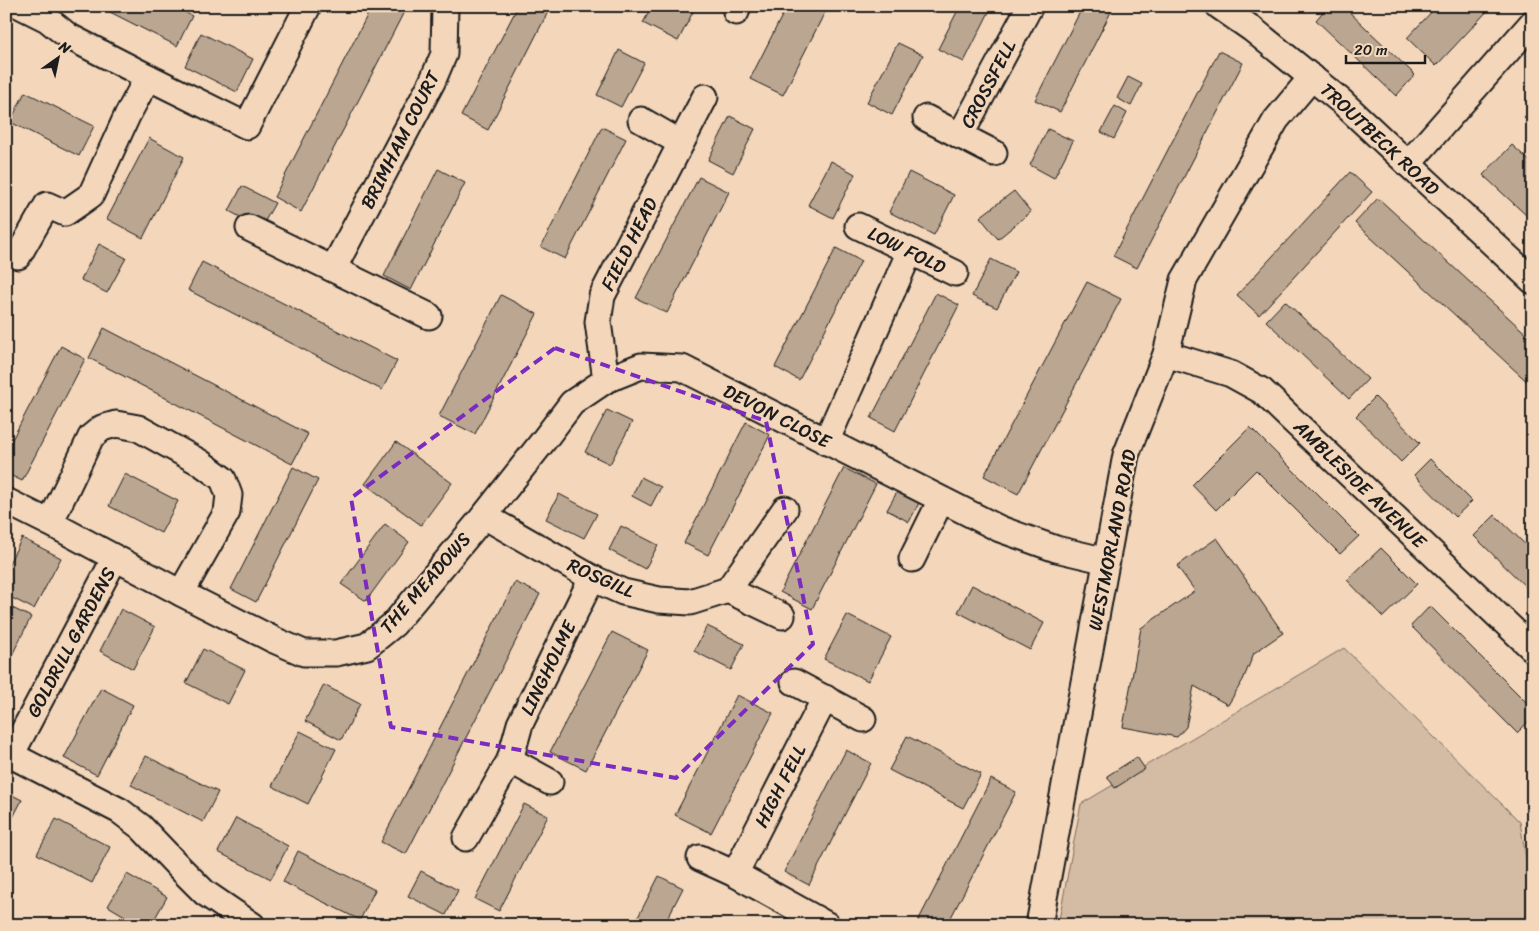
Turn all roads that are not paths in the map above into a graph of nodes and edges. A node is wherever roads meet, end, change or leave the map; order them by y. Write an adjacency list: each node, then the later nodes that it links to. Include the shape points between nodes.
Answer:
1 (21, 6): 7 (street, via 47,19 68,36)
2 (308, 6): 7 (street, via 247,126)
3 (445, 6): 20 (street, BRIMHAM COURT, via 444,54)
4 (1030, 6): 12 (street, CROSSFELL)
5 (1219, 6): 8 (street, TROUTBECK ROAD, via 1252,28)
6 (1533, 22): 15 (street)
7 (148, 77): 19 (street, via 90,195 65,213 46,205)
8 (1312, 77): 15 (street, TROUTBECK ROAD); 24 (street, WESTMORLAND ROAD, via 1276,120 1184,280)
9 (705, 97): 13 (street, FIELD HEAD)
10 (926, 118): 12 (street, CROSSFELL)
11 (641, 120): 13 (street)
12 (960, 136): 14 (street, CROSSFELL)
13 (681, 143): 25 (street, FIELD HEAD, via 602,296 598,322)
14 (994, 153)
15 (1408, 164): 22 (street, TROUTBECK ROAD)
16 (858, 226): 18 (street, LOW FOLD)
17 (249, 228): 20 (street)
18 (910, 251): 21 (street, LOW FOLD); 26 (street)
19 (18, 256)
20 (333, 269): 23 (street)
21 (955, 273)
22 (1533, 281)
23 (429, 316)
24 (1166, 354): 34 (street, WESTMORLAND ROAD, via 1126,455); 39 (street, AMBLESIDE AVENUE, via 1230,374 1262,390)
25 (606, 380): 26 (street, DEVON CLOSE, via 641,366 682,368); 30 (street, THE MEADOWS, via 572,403)
26 (826, 442): 27 (street, DEVON CLOSE)
27 (941, 500): 33 (street); 34 (street, DEVON CLOSE, via 1000,529)
28 (6, 501): 31 (street, THE MEADOWS)
29 (785, 509): 36 (street)
30 (484, 516): 35 (street, ROSGILL); 37 (street, THE MEADOWS, via 394,624 367,646 336,653 304,652)
31 (50, 523): 32 (street, THE MEADOWS); 37 (street, via 91,437 102,428 116,424 138,428 223,479 229,495 227,512)
32 (116, 558): 37 (street, THE MEADOWS); 43 (street, GOLDRILL GARDENS)
33 (912, 559)
34 (1106, 561): 51 (street, WESTMORLAND ROAD)
35 (592, 578): 36 (street, ROSGILL, via 623,592 659,600 690,602); 44 (street, LINGHOLME, via 520,724)
36 (728, 590): 38 (street)
37 (181, 593)
38 (782, 616)
39 (1533, 648)
40 (794, 682): 41 (street)
41 (825, 698): 42 (street); 48 (street, HIGH FELL)
42 (863, 719)
43 (9, 754): 49 (street, GOLDRILL GARDENS, via 120,810 141,826 205,893)
44 (510, 760): 45 (street); 46 (street, LINGHOLME)
45 (550, 782)
46 (466, 838)
47 (700, 858): 48 (street)
48 (735, 874): 50 (street)
49 (252, 925)
50 (827, 925)
51 (1039, 925)

